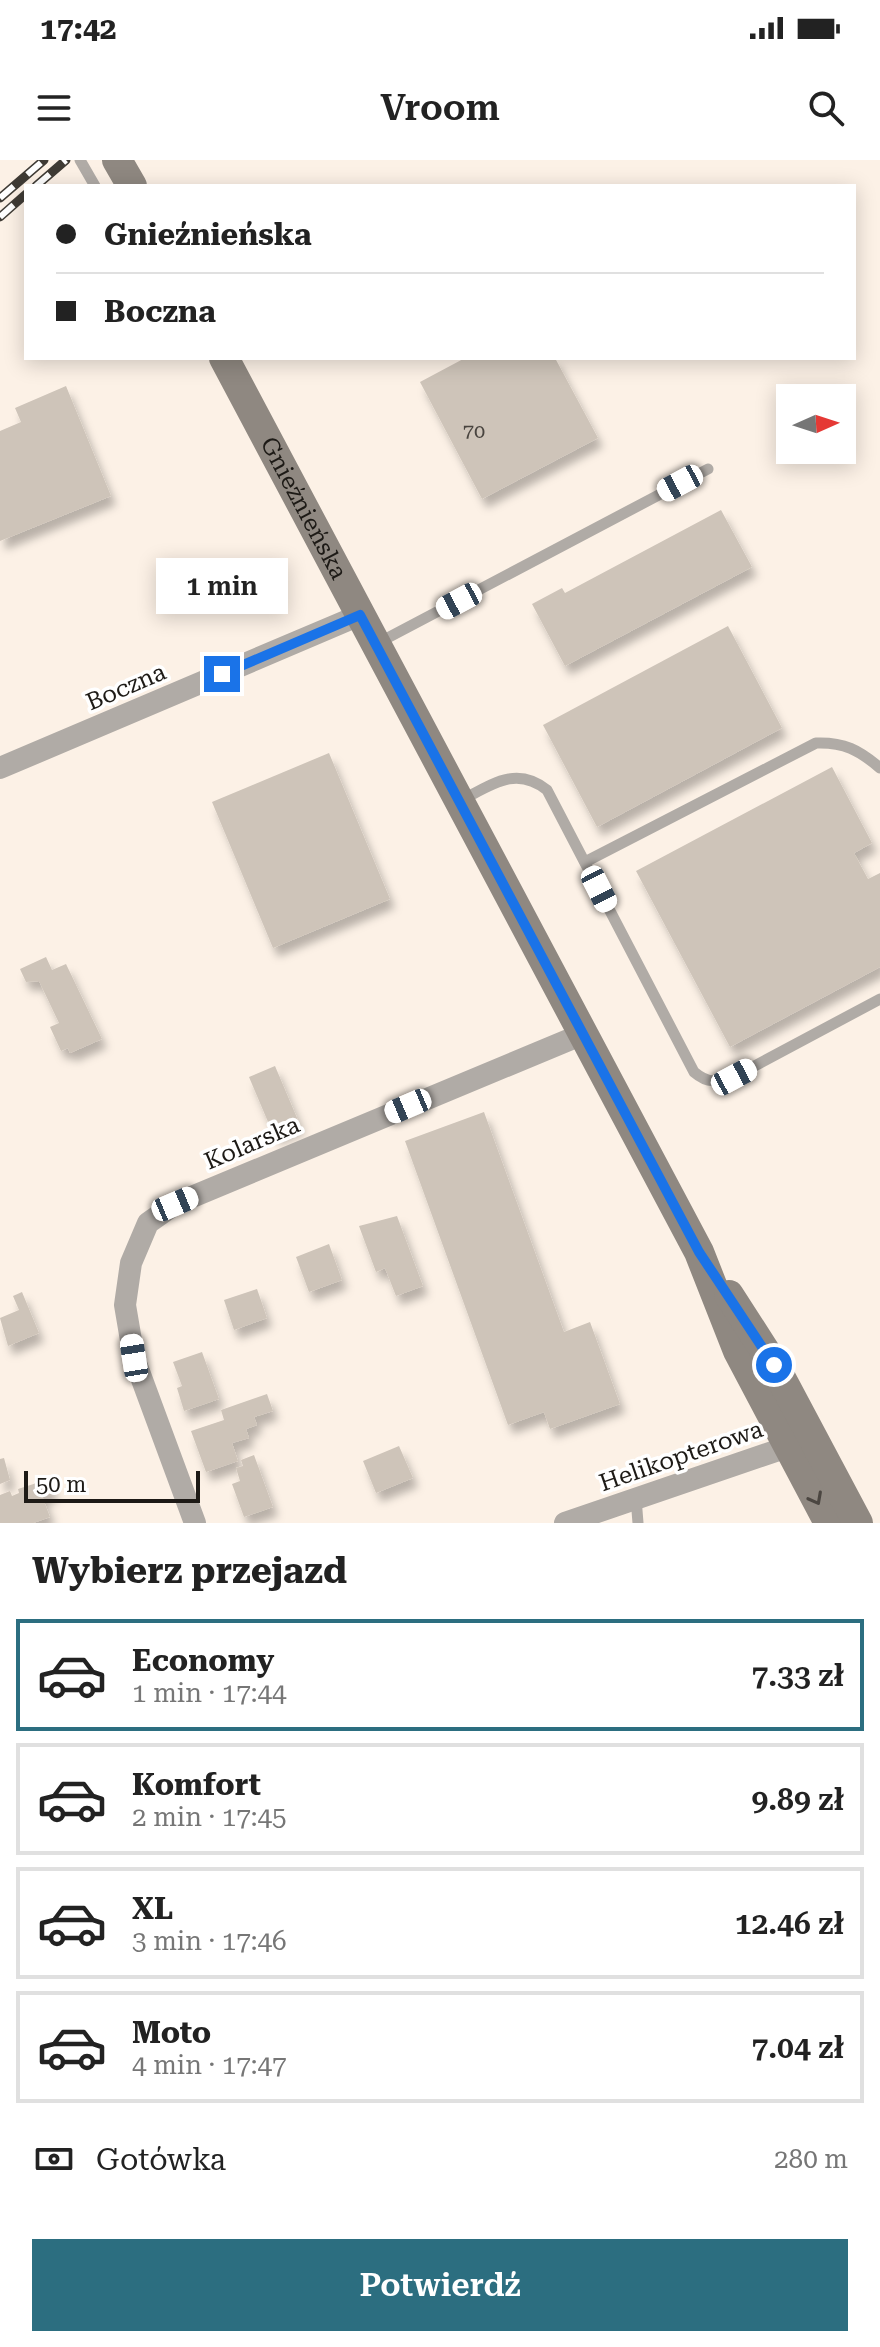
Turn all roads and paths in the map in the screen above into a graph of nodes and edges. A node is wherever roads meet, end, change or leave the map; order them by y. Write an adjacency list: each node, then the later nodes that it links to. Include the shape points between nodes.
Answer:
1 (80, 160): 3 (lane)
2 (117, 160): 4 (main road)
3 (94, 184)
4 (131, 184)
5 (225, 360): 7 (main road, Gnieźnieńska)
6 (708, 469): 8 (lane)
7 (360, 615): 8 (main road, Gnieźnieńska); 9 (street, Boczna)
8 (376, 644): 11 (main road, Gnieźnieńska)
9 (0, 768)
10 (880, 768): 12 (lane, via 861,751 838,742 816,743)
11 (460, 802): 12 (lane, via 505,778 534,780 547,790); 14 (main road, Gnieźnieńska)
12 (585, 862): 13 (lane, via 694,1072 704,1080 734,1077)
13 (880, 999)
14 (583, 1034): 15 (main road, Gnieźnieńska, via 699,1252 757,1336); 17 (street, Kolarska, via 175,1204 148,1223 131,1263 125,1305 134,1358)
15 (801, 1443): 16 (street, Helikopterowa); 20 (main road, Gnieźnieńska, one-way to 20); 21 (main road, Gnieźnieńska)
16 (636, 1498): 18 (street, Helikopterowa); 19 (lane)
17 (195, 1523)
18 (565, 1523)
19 (638, 1523)
20 (829, 1523)
21 (858, 1523)

